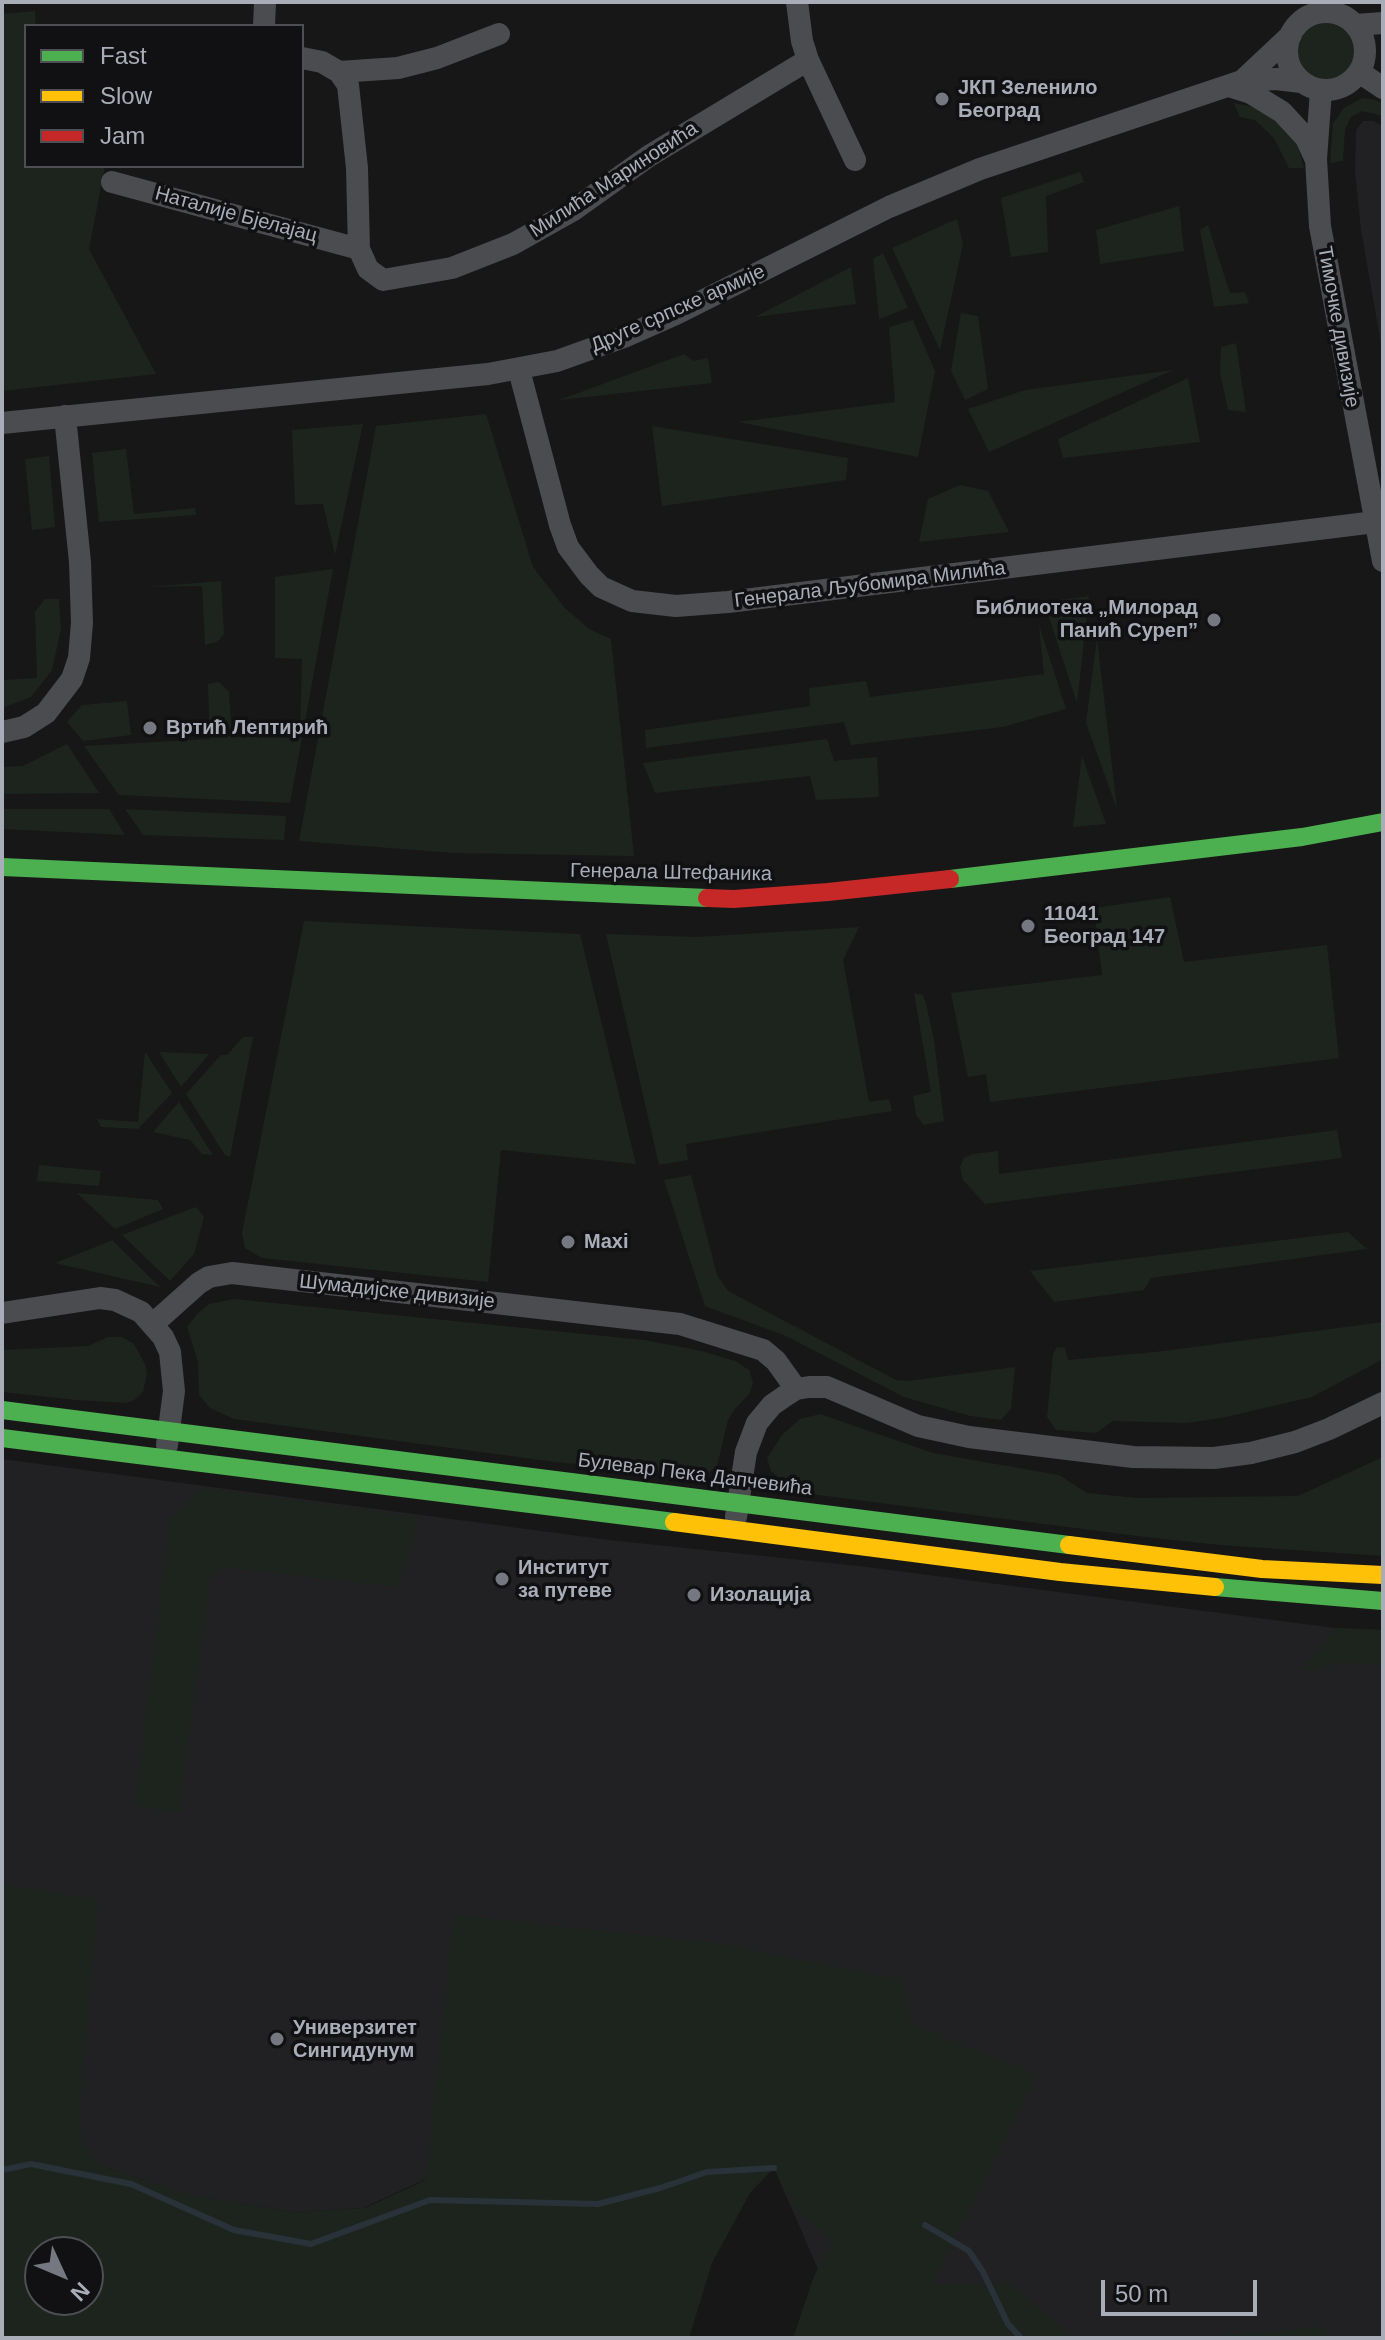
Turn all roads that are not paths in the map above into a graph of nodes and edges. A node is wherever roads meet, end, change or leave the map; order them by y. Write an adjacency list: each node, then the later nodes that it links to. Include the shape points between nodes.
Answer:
1 (265, 2): 5 (street)
2 (797, 2): 11 (street)
3 (1320, 7): 6 (street); 8 (street)
4 (1383, 23): 6 (street)
5 (264, 24)
6 (1355, 25): 9 (street)
7 (499, 34): 12 (street, via 398,68)
8 (1291, 35): 14 (street, Друге српске армије); 15 (street, via 1288,60)
9 (1374, 44): 13 (street)
10 (304, 58): 12 (street)
11 (808, 60): 18 (street); 20 (street, Милића Мариновића, via 513,244 452,268 383,280 368,269)
12 (339, 72): 20 (street, via 348,85)
13 (1359, 72): 15 (street, via 1342,87); 16 (street)
14 (1235, 83): 15 (street, Друге српске армије, via 1276,79); 17 (street, via 1282,112 1306,138); 21 (street, Друге српске армије, via 933,187 624,337)
15 (1311, 86): 17 (street, Тимочке дивизије)
16 (1383, 88)
17 (1316, 159): 24 (street, Тимочке дивизије, via 1322,240)
18 (855, 160)
19 (112, 182): 20 (street, Наталије Бјелајац)
20 (359, 249)
21 (519, 370): 22 (street, Друге српске армије); 24 (street, Генерала Љубомира Милића, via 568,547 601,587 632,601 676,606 728,602)
22 (65, 416): 23 (street, Друге српске армије); 26 (street, via 80,562 79,658 69,685 46,713 24,727)
23 (2, 423)
24 (1375, 522): 25 (street, Тимочке дивизије)
25 (1383, 561)
26 (2, 732)
27 (1383, 822): 28 (street, Генерала Штефаника, via 1014,872 734,899)
28 (2, 867)
29 (2, 1313): 30 (street, via 100,1298 126,1304)
30 (153, 1324): 31 (street, Шумадијске дивизије, via 209,1277 232,1273 680,1324 763,1350); 34 (street, via 170,1352 174,1391)
31 (796, 1389): 32 (street, via 827,1387 918,1426 969,1437 1133,1457 1251,1453 1304,1439); 37 (street, via 772,1405 752,1431)
32 (1383, 1403)
33 (2, 1410): 34 (street, Булевар Пека Дапчевића)
34 (169, 1431): 36 (street); 37 (street, Булевар Пека Дапчевића)
35 (2, 1438): 36 (street)
36 (165, 1460): 38 (street)
37 (738, 1502): 38 (street); 39 (street, Булевар Пека Дапчевића, via 1262,1569)
38 (735, 1530): 40 (street, via 1060,1572)
39 (1383, 1575)
40 (1383, 1601)

